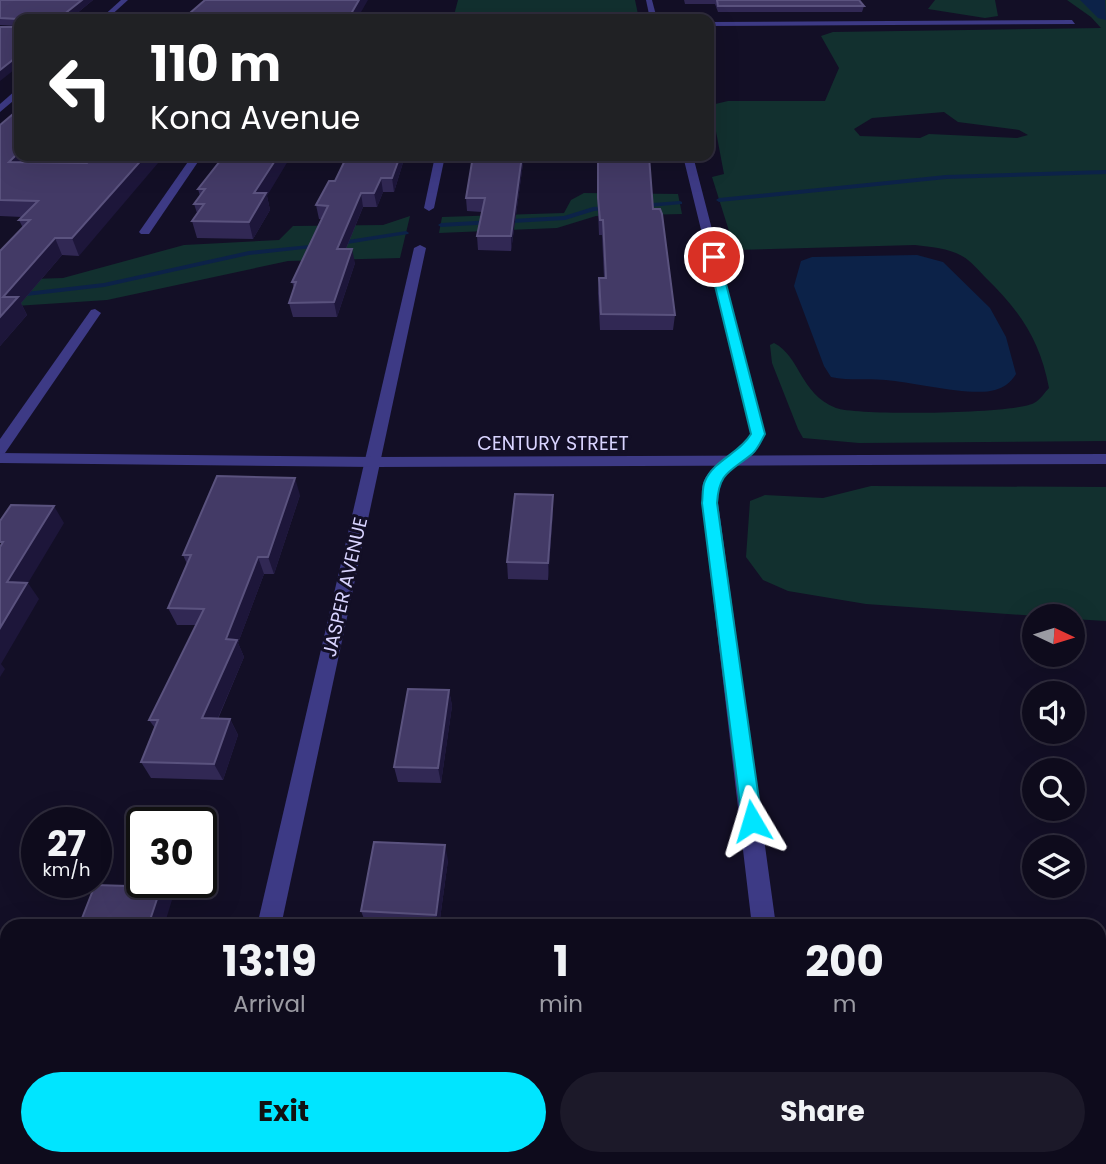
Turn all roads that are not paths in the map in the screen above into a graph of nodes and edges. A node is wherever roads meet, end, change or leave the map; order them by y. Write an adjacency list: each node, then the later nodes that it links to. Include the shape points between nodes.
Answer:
1 (125, 0): 2 (street)
2 (109, 14)
3 (1072, 22): 4 (street)
4 (714, 24)
5 (14, 96): 6 (street)
6 (0, 109)
7 (194, 161): 11 (street)
8 (439, 161): 10 (street)
9 (689, 161): 18 (street, via 758,434 750,449)
10 (429, 208)
11 (145, 232)
12 (420, 248): 17 (street, JASPER AVENUE)
13 (95, 313): 14 (street)
14 (0, 450)
15 (0, 458): 17 (street, CENTURY STREET)
16 (1106, 459): 18 (street, CENTURY STREET)
17 (374, 462): 18 (street, CENTURY STREET); 19 (street, JASPER AVENUE)
18 (729, 462): 20 (street, via 711,482 709,503)
19 (271, 919)
20 (763, 919)

